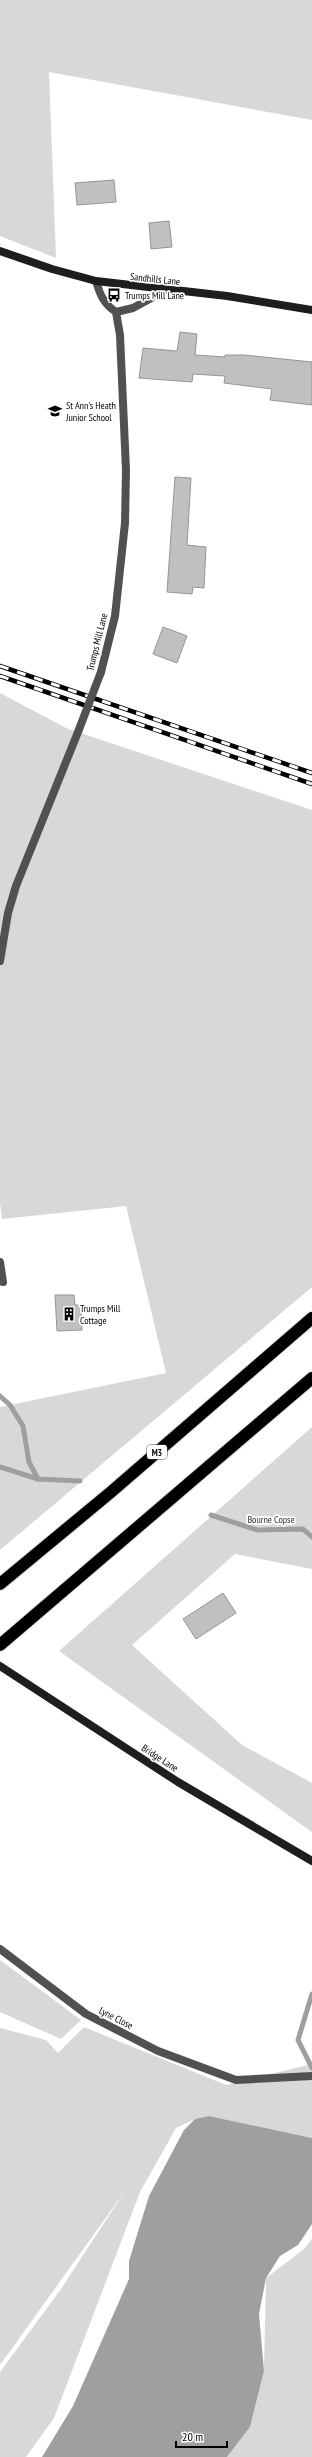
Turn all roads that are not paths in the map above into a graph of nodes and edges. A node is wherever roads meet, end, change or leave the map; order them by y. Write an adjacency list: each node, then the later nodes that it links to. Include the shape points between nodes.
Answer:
1 (0, 250): 2 (street, Sandhills Lane, via 52,270)
2 (96, 281): 3 (street, Sandhills Lane); 5 (street, via 107,306)
3 (166, 290): 4 (street, Sandhills Lane, via 226,296); 5 (street, via 139,306)
4 (312, 310)
5 (116, 312): 6 (street, Trumps Mill Lane, bridge, via 120,335 125,438 125,523 114,616 101,672 16,886 8,913)
6 (0, 961)
7 (0, 1262): 8 (street)
8 (3, 1282)
9 (312, 1318): 11 (highway, M3, via 111,1492)
10 (312, 1378): 12 (highway)
11 (0, 1584)
12 (0, 1645)
13 (0, 1666): 14 (street, Bridge Lane, via 178,1782)
14 (312, 1862)
15 (0, 1949): 16 (street, Lyne Close, via 86,2014 158,2051 236,2080)
16 (309, 2077)

